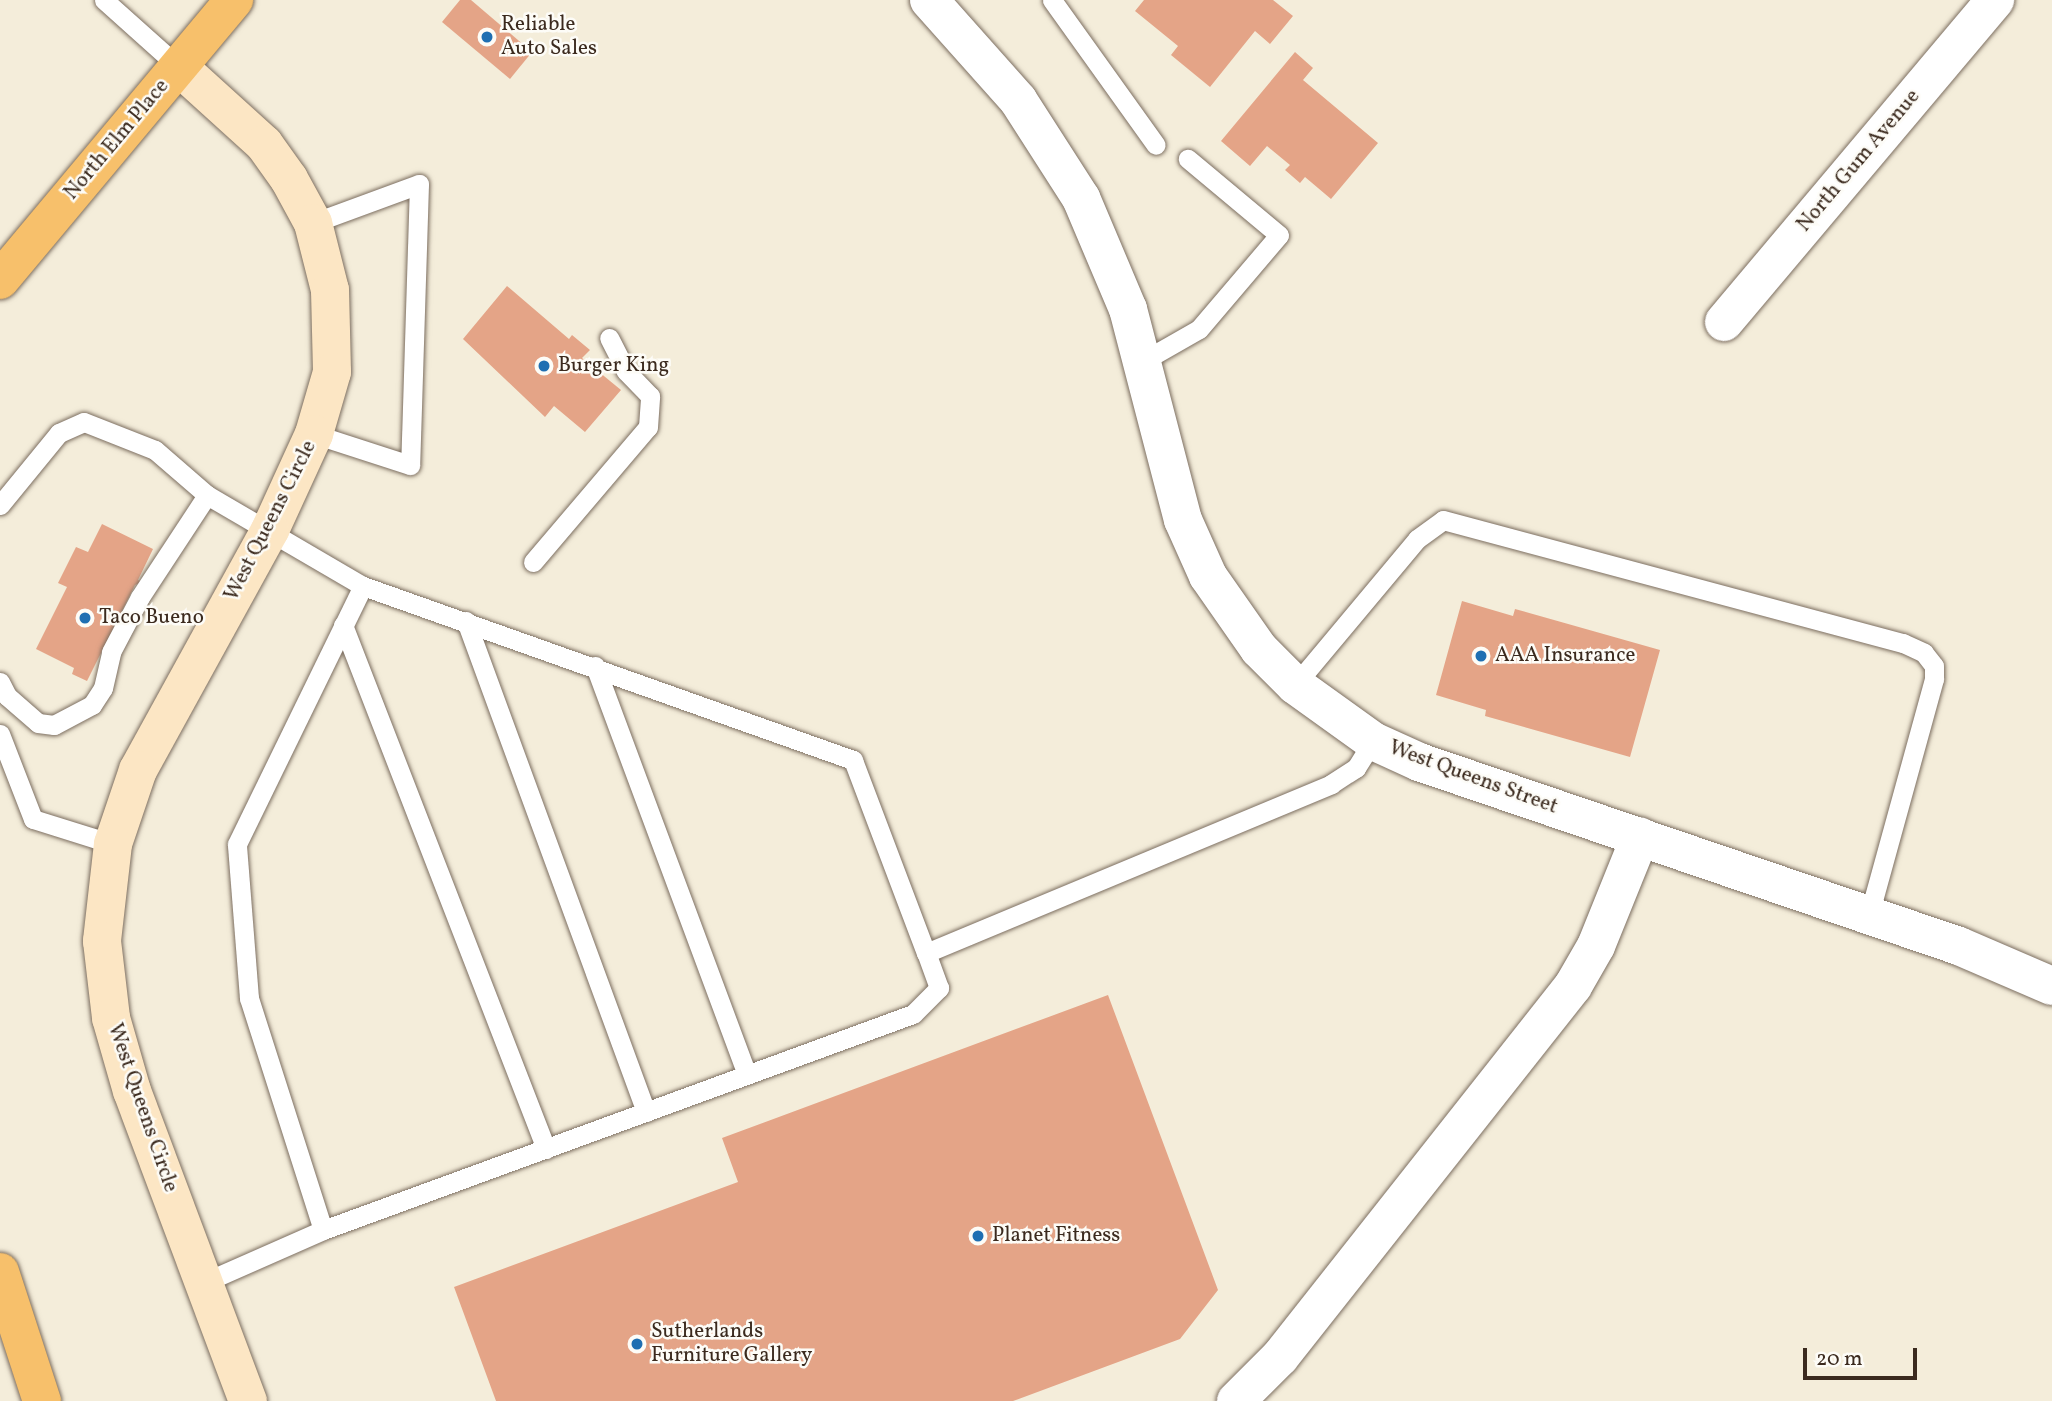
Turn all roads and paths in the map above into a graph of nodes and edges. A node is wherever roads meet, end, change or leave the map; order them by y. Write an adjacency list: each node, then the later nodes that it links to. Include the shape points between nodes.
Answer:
1 (104, 0): 6 (lane)
2 (234, 0): 6 (main road, North Elm Place)
3 (1052, 0): 7 (lane)
4 (1995, 0): 11 (street, North Gum Avenue)
5 (945, 5): 13 (street, West Queens Street, via 1018,100 1081,198 1128,309)
6 (179, 67): 9 (street, West Queens Circle, via 264,144); 10 (main road, North Elm Place)
7 (1156, 145)
8 (1188, 159): 13 (lane, via 1279,235 1199,329)
9 (313, 223): 14 (street, West Queens Circle, via 330,290 332,372); 14 (lane, via 419,184 410,465)
10 (0, 280)
11 (1724, 322)
12 (609, 338): 18 (lane, via 626,371 650,396 648,427)
13 (1143, 361): 24 (street, West Queens Street, via 1169,475 1208,576 1259,649)
14 (314, 435): 17 (street, West Queens Circle)
15 (207, 495): 16 (lane, via 155,450 84,422 59,433); 17 (lane); 23 (lane, via 140,597 111,652 103,688 92,705 54,725 38,723 7,696)
16 (0, 505)
17 (270, 530): 19 (lane); 28 (street, West Queens Circle, via 138,770)
18 (533, 562)
19 (363, 586): 20 (lane); 21 (lane)
20 (466, 621): 22 (lane); 33 (lane)
21 (343, 625): 34 (lane); 35 (lane, via 237,844 249,998)
22 (595, 666): 30 (lane, via 853,760); 32 (lane)
23 (0, 682)
24 (1295, 685): 26 (street, West Queens Street); 29 (lane, via 1417,539 1443,520 1903,643 1924,653 1934,666 1934,679)
25 (0, 734): 28 (lane, via 33,819)
26 (1373, 741): 27 (street, West Queens Street, via 1474,782); 30 (lane, via 1356,768 1331,784)
27 (1640, 837): 29 (street, West Queens Street); 40 (street, via 1596,946 1573,986 1280,1357)
28 (113, 844): 37 (street, West Queens Circle, via 102,942 111,1018 132,1091)
29 (1870, 915): 31 (street, West Queens Street)
30 (926, 953): 32 (lane, via 939,988 913,1014)
31 (2052, 986)
32 (747, 1075): 33 (lane)
33 (646, 1112): 34 (lane)
34 (546, 1149): 35 (lane)
35 (323, 1230): 37 (lane)
36 (0, 1272): 38 (main road)
37 (205, 1282): 39 (street, West Queens Circle)
38 (42, 1401)
39 (248, 1401)
40 (1236, 1401)

